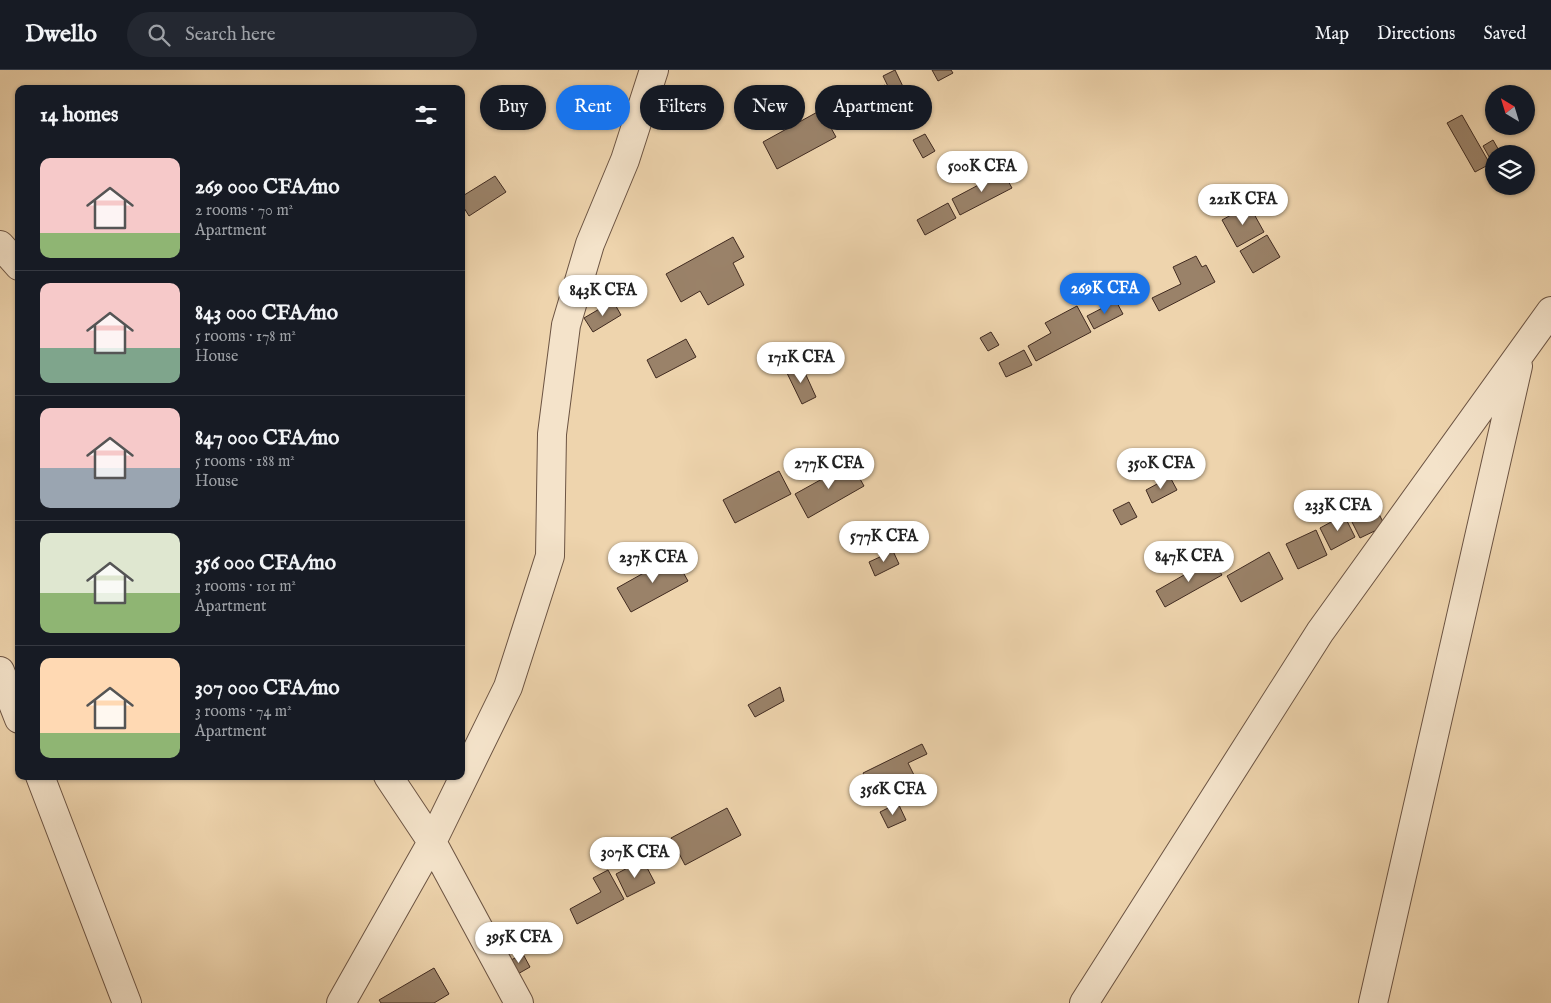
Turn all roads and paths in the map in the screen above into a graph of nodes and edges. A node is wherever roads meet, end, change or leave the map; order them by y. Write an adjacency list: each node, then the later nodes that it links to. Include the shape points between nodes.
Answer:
1 (654, 70): 8 (street, via 625,160 590,244 566,325 552,434 550,556 508,687)
2 (0, 245): 3 (street)
3 (15, 262)
4 (1551, 311): 5 (street)
5 (1520, 356): 16 (street, via 1320,632); 17 (street)
6 (0, 670): 7 (street)
7 (15, 709)
8 (465, 775)
9 (42, 780): 13 (street)
10 (391, 780): 12 (street)
11 (462, 780): 12 (street)
12 (432, 842): 14 (street); 15 (street)
13 (127, 1003)
14 (341, 1003)
15 (519, 1003)
16 (1084, 1003)
17 (1373, 1003)

